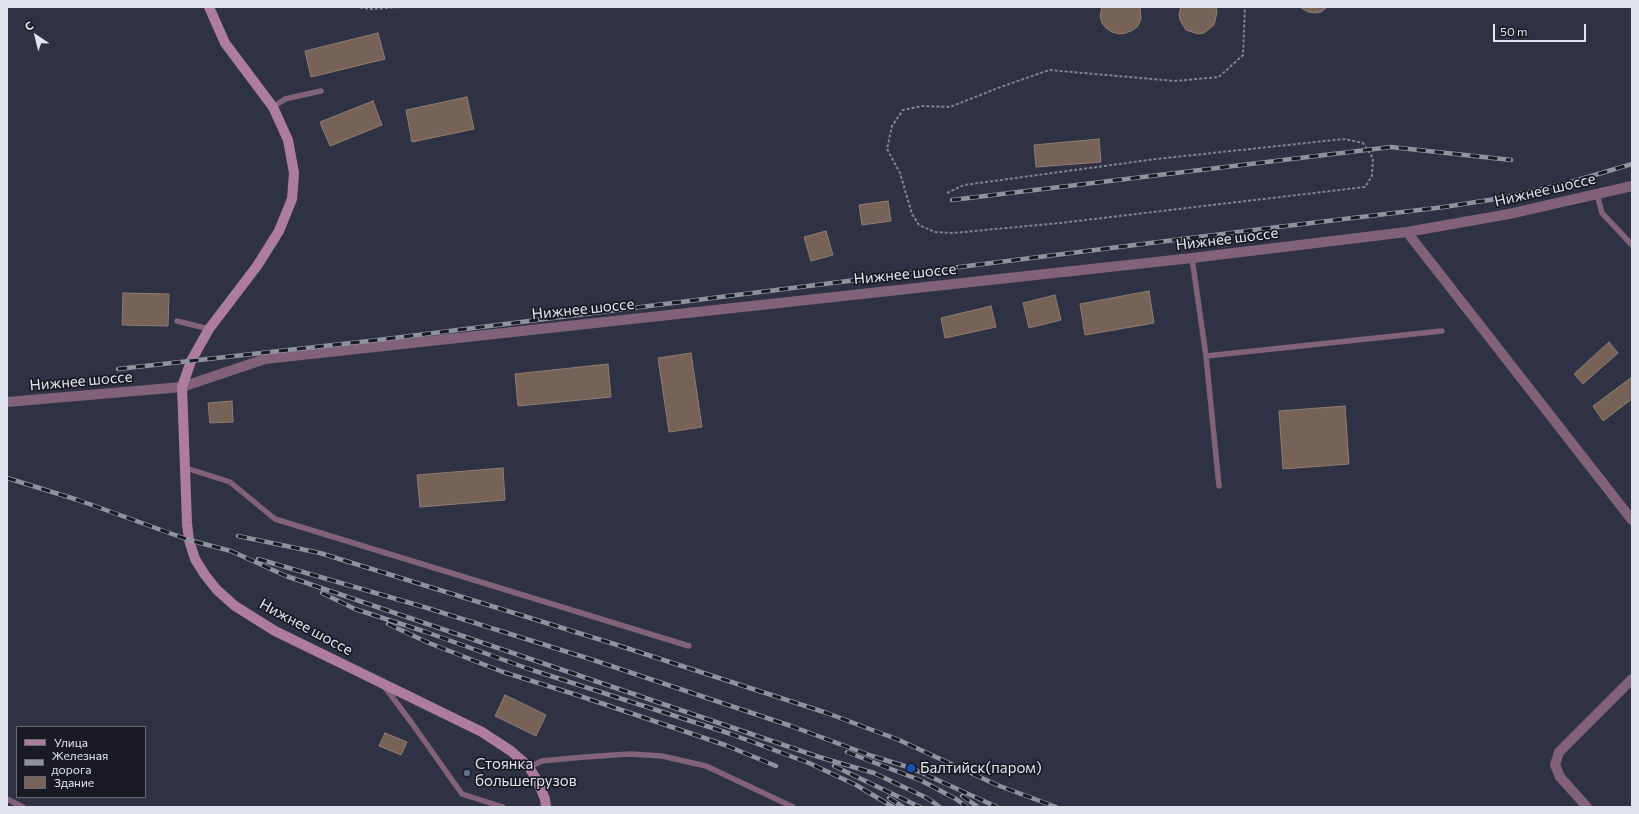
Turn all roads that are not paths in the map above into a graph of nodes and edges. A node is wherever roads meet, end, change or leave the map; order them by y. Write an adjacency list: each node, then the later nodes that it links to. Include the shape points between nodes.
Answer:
1 (209, 7): 3 (main road, via 225,43)
2 (321, 91): 3 (lane, via 285,99)
3 (273, 107): 10 (main road, via 288,140 294,173 292,199 279,231 257,266)
4 (1632, 186): 5 (street, Нижнее шоссе)
5 (1597, 194): 6 (street, Нижнее шоссе, via 1509,214); 7 (lane, via 1602,213)
6 (1407, 232): 8 (street, Нижнее шоссе); 17 (street)
7 (1632, 245)
8 (1192, 258): 12 (lane); 13 (street, Нижнее шоссе, via 266,358)
9 (177, 321): 10 (lane)
10 (209, 329): 13 (main road, via 191,361)
11 (1442, 331): 12 (lane)
12 (1206, 356): 16 (lane)
13 (182, 387): 14 (street, Нижнее шоссе); 15 (main road, Нижнее шоссе)
14 (7, 402)
15 (186, 468): 18 (lane, via 230,482 275,519); 20 (main road, Нижнее шоссе, via 189,540 204,575 217,590 235,606 275,631)
16 (1219, 486)
17 (1632, 520)
18 (689, 646)
19 (1632, 679): 27 (street, via 1559,752 1555,765 1560,777)
20 (381, 683): 21 (main road, Нижнее шоссе, via 482,732 511,751); 24 (lane, via 462,794)
21 (529, 767): 25 (main road, Нижнее шоссе, via 538,782); 26 (lane, via 542,761 630,754 662,756 706,766)
22 (7, 799): 23 (lane)
23 (23, 807)
24 (502, 807)
25 (546, 807)
26 (793, 807)
27 (1587, 807)

